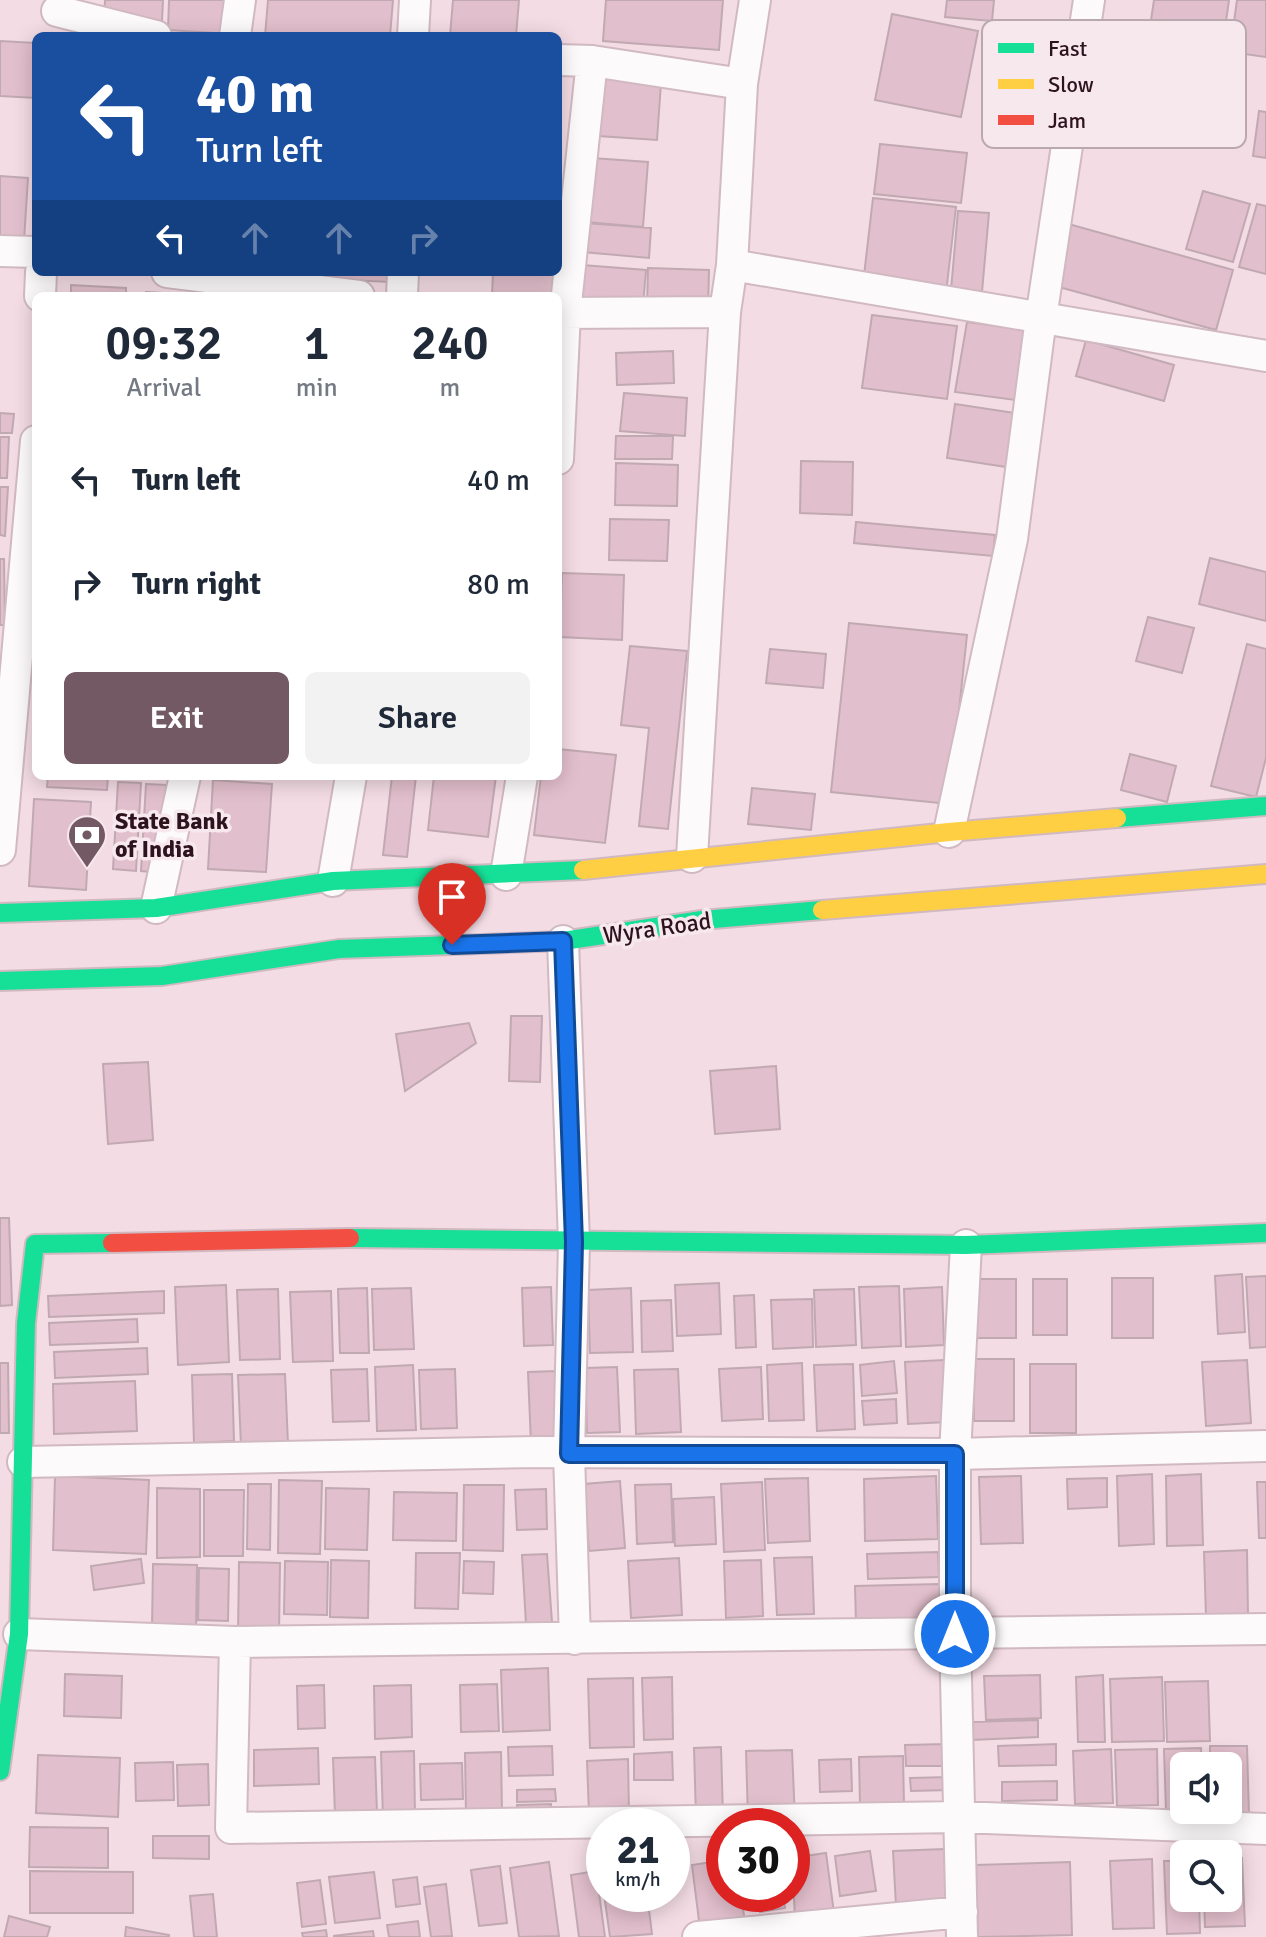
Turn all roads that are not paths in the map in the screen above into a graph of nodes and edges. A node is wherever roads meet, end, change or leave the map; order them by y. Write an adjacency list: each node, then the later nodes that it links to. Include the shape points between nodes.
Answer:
1 (240, 0): 8 (street)
2 (415, 0): 9 (street)
3 (755, 0): 12 (street)
4 (1089, 0): 6 (street)
5 (57, 16): 7 (street)
6 (1086, 20)
7 (136, 32)
8 (236, 32)
9 (413, 32)
10 (562, 60): 11 (street)
11 (592, 61): 12 (street); 21 (street)
12 (742, 84): 16 (street)
13 (1067, 148): 22 (street)
14 (0, 251): 15 (street)
15 (32, 252)
16 (732, 265): 20 (street); 22 (street)
17 (187, 276): 18 (street)
18 (222, 283): 19 (street)
19 (317, 292)
20 (725, 312): 21 (street); 31 (street)
21 (562, 313)
22 (1041, 318): 23 (street); 29 (street, via 1012,539)
23 (1266, 356)
24 (32, 486): 30 (street)
25 (184, 780): 35 (street)
26 (350, 780): 34 (street)
27 (521, 780): 33 (street)
28 (1264, 801): 29 (main road)
29 (949, 832): 31 (main road, via 840,849)
30 (0, 850)
31 (692, 857): 33 (main road)
32 (1266, 874): 37 (main road, Wyra Road, via 842,902)
33 (506, 875): 34 (main road)
34 (333, 881): 35 (main road)
35 (156, 908): 36 (main road)
36 (0, 913)
37 (563, 941): 38 (main road, Wyra Road, via 339,949 162,976); 40 (street)
38 (0, 981)
39 (1266, 1233): 41 (main road)
40 (574, 1242): 41 (main road); 42 (main road, via 345,1238 35,1244); 44 (street)
41 (966, 1245): 45 (street)
42 (13, 1322): 46 (main road)
43 (1266, 1446): 45 (street)
44 (569, 1454): 45 (street); 46 (street); 51 (street)
45 (955, 1454): 50 (street)
46 (23, 1462): 47 (main road)
47 (10, 1554): 49 (main road)
48 (1266, 1629): 50 (street)
49 (19, 1634): 52 (street); 53 (main road)
50 (955, 1634): 51 (street); 54 (street)
51 (575, 1639): 52 (street)
52 (235, 1642): 54 (street, via 231,1828)
53 (1, 1762)
54 (960, 1817): 55 (street); 56 (street)
55 (1266, 1829)
56 (962, 1924): 57 (street)
57 (698, 1937)

